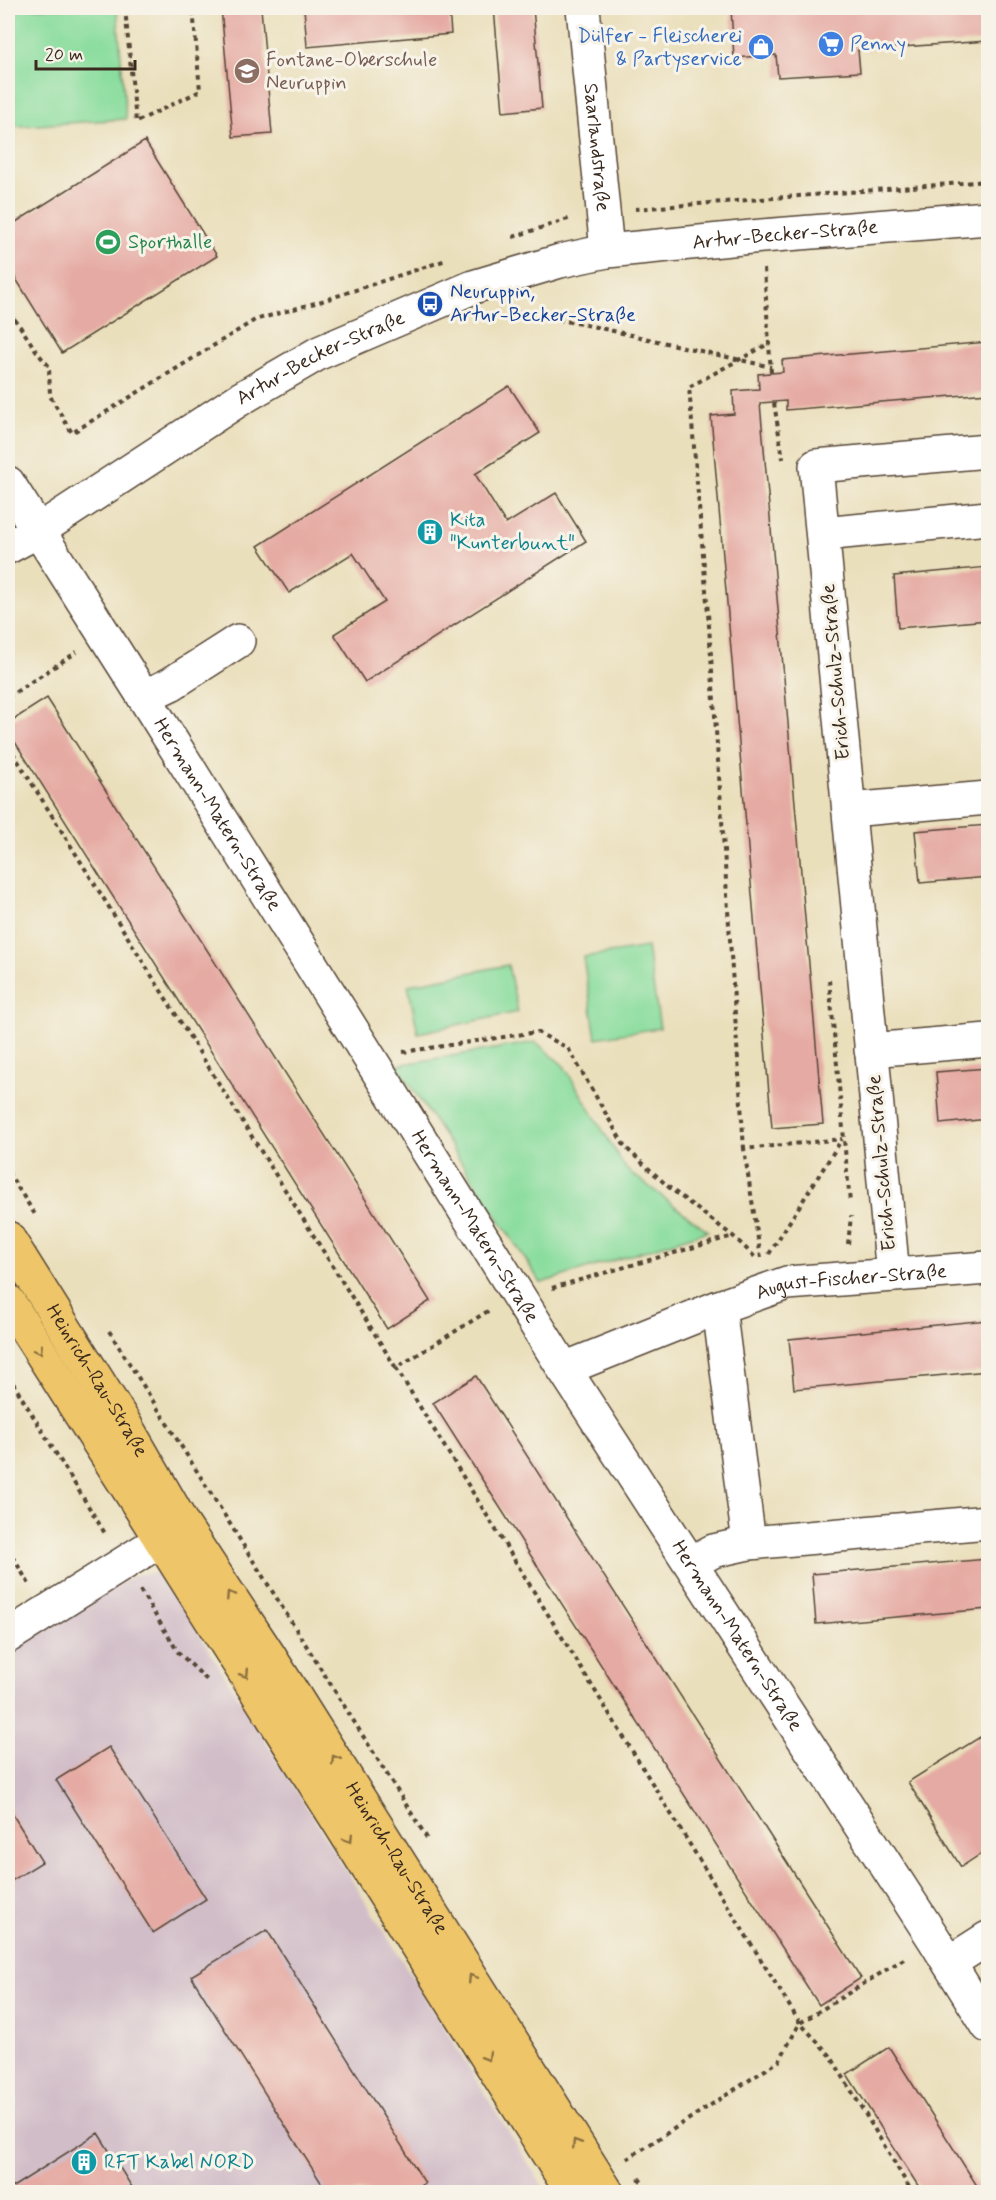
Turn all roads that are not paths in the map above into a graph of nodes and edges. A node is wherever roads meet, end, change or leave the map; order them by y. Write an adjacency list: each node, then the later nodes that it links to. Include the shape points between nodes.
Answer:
1 (583, 8): 3 (street, Saarlandstraße)
2 (988, 218): 3 (street, Artur-Becker-Straße)
3 (606, 251): 7 (street, Artur-Becker-Straße, via 472,287 319,353 240,399)
4 (988, 450): 8 (street, Erich-Schulz-Straße, via 816,466)
5 (8, 483): 7 (street, Hermann-Matern-Straße)
6 (988, 518): 8 (street)
7 (38, 531): 9 (street, Artur-Becker-Straße); 11 (street, Hermann-Matern-Straße)
8 (823, 534): 13 (street, Erich-Schulz-Straße)
9 (8, 547)
10 (238, 642): 11 (street)
11 (144, 697): 21 (street, Hermann-Matern-Straße, via 370,1057 531,1291)
12 (988, 798): 13 (street)
13 (849, 810): 15 (street, Erich-Schulz-Straße)
14 (988, 1040): 15 (street, Erich-Schulz-Straße)
15 (872, 1050): 18 (street, Erich-Schulz-Straße)
16 (8, 1238): 23 (main road, Heinrich-Rau-Straße, via 123,1421)
17 (988, 1268): 18 (street, August-Fischer-Straße)
18 (893, 1275): 20 (street, August-Fischer-Straße, via 787,1283)
19 (8, 1301): 23 (main road, Heinrich-Rau-Straße, one-way to 23)
20 (719, 1307): 21 (street, August-Fischer-Straße); 24 (street)
21 (564, 1369): 25 (street, Hermann-Matern-Straße)
22 (988, 1522): 24 (street)
23 (172, 1532): 26 (street); 30 (main road, Heinrich-Rau-Straße, one-way to 30); 31 (main road, Heinrich-Rau-Straße, one-way to 23, via 268,1654)
24 (749, 1543): 25 (street, via 713,1551)
25 (691, 1563): 28 (street, Hermann-Matern-Straße)
26 (8, 1636)
27 (988, 1938): 28 (street)
28 (942, 1951): 29 (street, Hermann-Matern-Straße)
29 (988, 2026)
30 (572, 2193)
31 (607, 2193)

